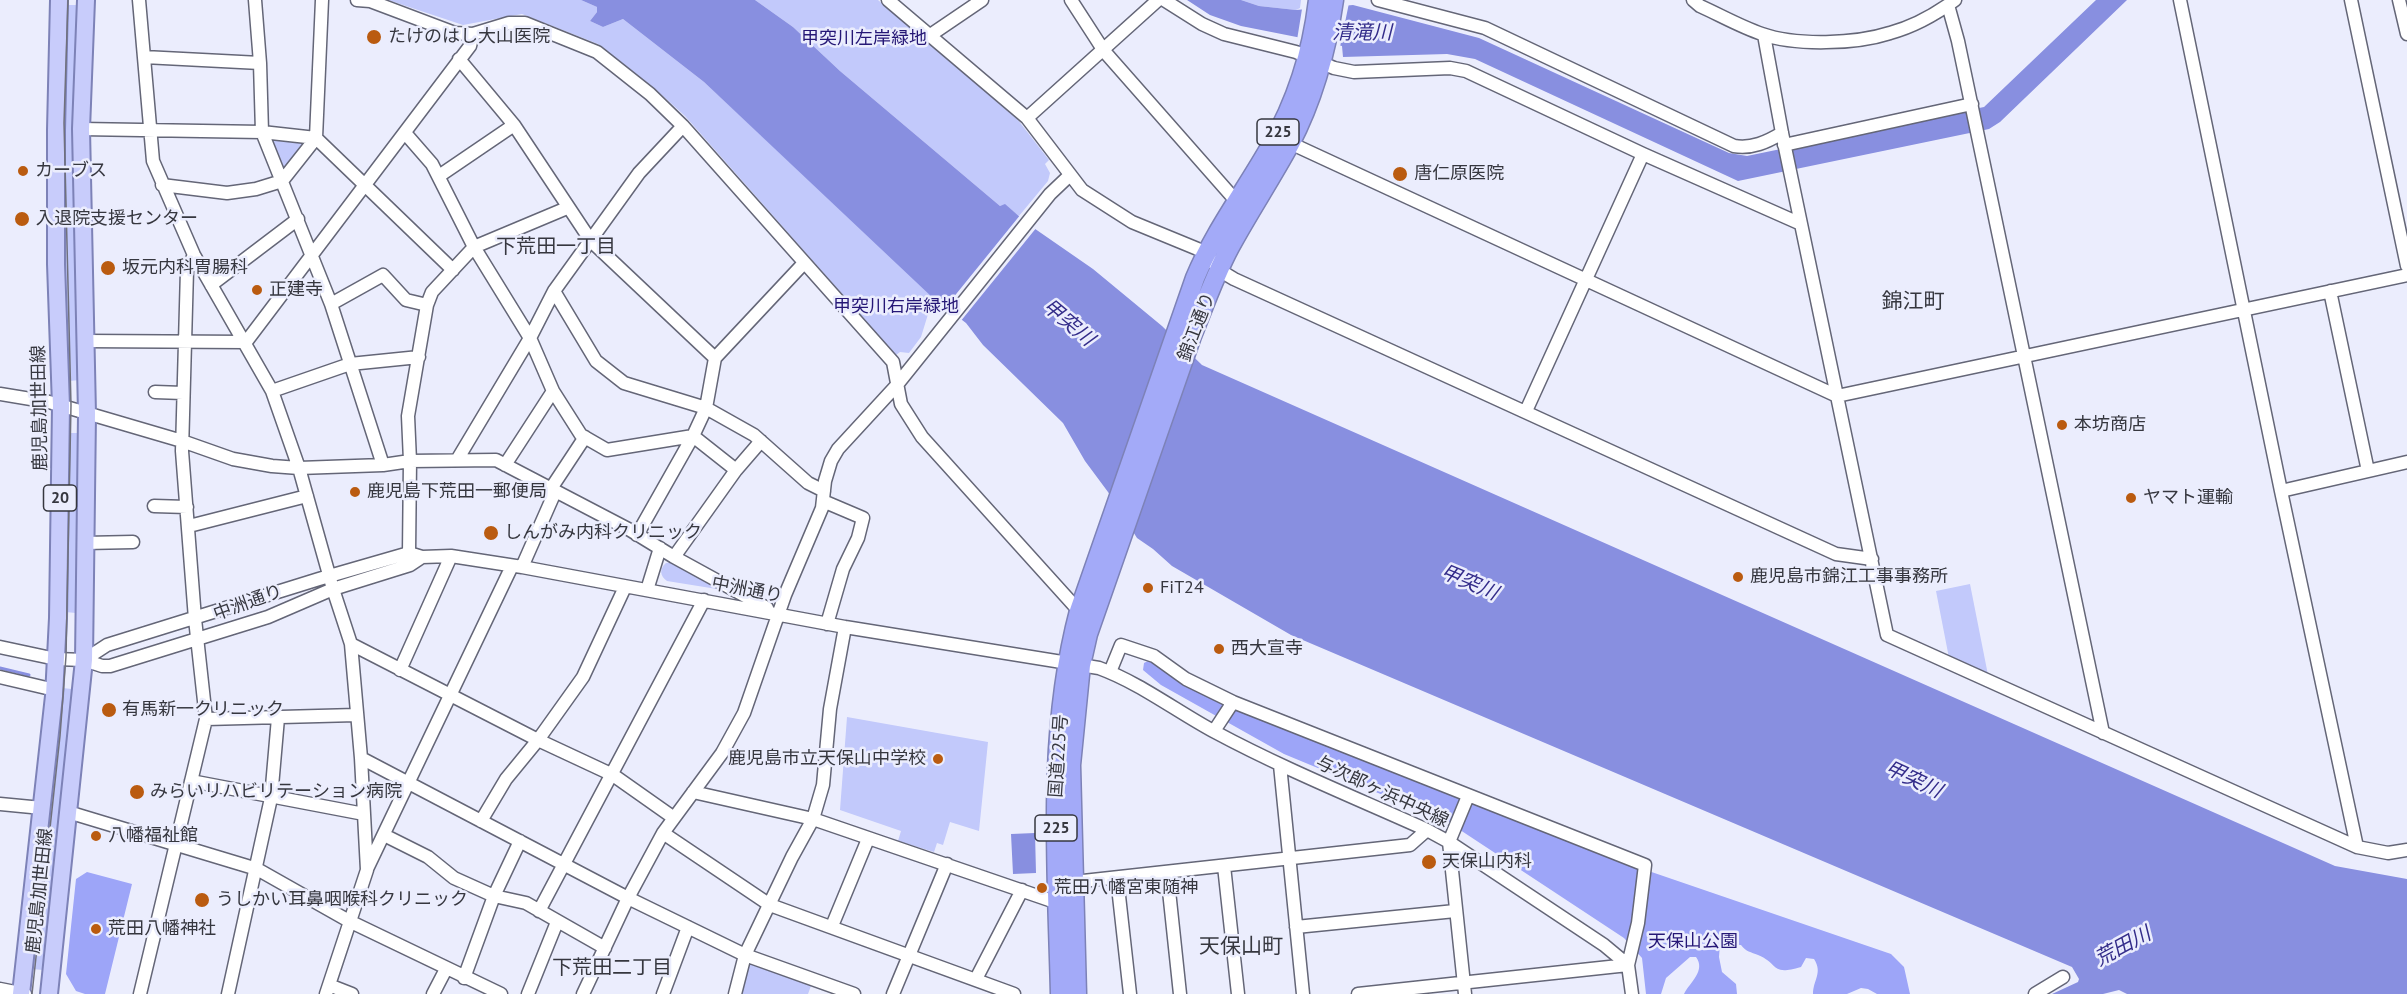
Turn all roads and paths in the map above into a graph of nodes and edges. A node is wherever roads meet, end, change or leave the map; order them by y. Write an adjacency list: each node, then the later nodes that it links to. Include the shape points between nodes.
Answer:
1 (59, 0): 82 (main road, 鹿児島加世田線 / 20, via 56,252)
2 (86, 0): 33 (main road, 鹿児島加世田線 / 20)
3 (139, 0): 26 (street)
4 (255, 0): 28 (street)
5 (322, 0): 37 (street)
6 (357, 0): 20 (street, via 455,33)
7 (888, 0): 23 (street)
8 (982, 0): 23 (street)
9 (1071, 0): 24 (street)
10 (1158, 0): 24 (street)
11 (1164, 0): 25 (street, via 1224,34)
12 (1318, 0): 25 (highway, 錦江通り / 225)
13 (1334, 0): 25 (highway, 錦江通り / 225)
14 (1378, 0): 38 (street, via 1485,28 1734,146)
15 (1693, 0): 22 (street)
16 (2180, 0): 66 (street)
17 (2351, 0): 56 (street)
18 (2399, 0): 21 (street)
19 (1952, 3): 22 (street, via 1890,33 1862,39 1797,41); 29 (street)
20 (473, 34): 27 (street, via 470,46); 32 (street, via 509,23 525,23 597,52)
21 (2407, 34)
22 (1764, 35): 38 (street)
23 (929, 36): 30 (street)
24 (1104, 51): 30 (street); 46 (street)
25 (1316, 53): 39 (highway, 錦江通り / 225); 40 (street, via 1334,69 1354,72 1450,68 1466,71); 46 (highway, 錦江通り / 225, via 1285,118)
26 (144, 57): 28 (street); 34 (street)
27 (459, 59): 31 (street); 36 (street)
28 (260, 63): 35 (street)
29 (1972, 104): 38 (street); 71 (street)
30 (1027, 118): 41 (street)
31 (514, 125): 42 (street); 47 (street)
32 (683, 126): 50 (street, via 639,173); 55 (street)
33 (81, 129): 34 (street); 68 (main road, 鹿児島加世田線 / 20)
34 (150, 130): 35 (street); 44 (street, via 153,161)
35 (262, 132): 37 (street); 43 (street)
36 (405, 133): 42 (street); 45 (street)
37 (316, 138): 43 (street); 45 (street)
38 (1783, 139): 49 (street)
39 (1290, 143): 58 (highway, 錦江通り / 225); 60 (street)
40 (1643, 154): 49 (street); 60 (street)
41 (1070, 175): 52 (street, via 1088,195 1132,222); 75 (street, via 1045,200)
42 (439, 176): 51 (street)
43 (282, 181): 44 (street, via 227,193); 48 (street)
44 (162, 185): 54 (street)
45 (364, 185): 53 (street); 57 (street)
46 (1237, 202): 52 (highway, 錦江通り / 225)
47 (567, 208): 50 (street); 51 (street)
48 (297, 219): 53 (street); 61 (street)
49 (1801, 224): 81 (street)
50 (591, 241): 62 (street); 73 (street)
51 (474, 247): 57 (street); 67 (street)
52 (1206, 252): 58 (street); 121 (highway, 錦江通り / 225, via 1178,321)
53 (312, 254): 64 (street); 70 (street)
54 (194, 255): 61 (street); 69 (street, via 187,270)
55 (804, 263): 73 (street); 75 (street, via 893,362)
56 (2407, 266)
57 (453, 270): 65 (street, via 432,292)
58 (1219, 270): 84 (street); 132 (highway, 錦江通り / 225)
59 (2407, 275): 63 (street)
60 (1586, 282): 81 (street); 84 (street)
61 (211, 285): 70 (street)
62 (554, 291): 67 (street); 83 (street, via 596,361 624,383)
63 (2330, 291): 66 (street); 97 (street)
64 (331, 304): 65 (street, via 383,274 406,300); 74 (street)
65 (427, 305): 72 (street)
66 (2245, 310): 71 (street); 99 (street)
67 (530, 338): 77 (street); 90 (street)
68 (85, 341): 69 (street); 85 (main road, 鹿児島加世田線 / 20)
69 (184, 341): 70 (street); 79 (street)
70 (246, 342): 76 (street)
71 (2024, 356): 81 (street); 143 (street)
72 (419, 357): 74 (street); 91 (street, via 408,416)
73 (715, 358): 83 (street)
74 (350, 363): 76 (street); 93 (street)
75 (896, 386): 101 (street, via 838,449 831,461); 121 (street, via 900,404 922,437)
76 (273, 391): 95 (street)
77 (553, 391): 87 (street); 94 (street)
78 (155, 392): 79 (street)
79 (183, 393): 88 (street)
80 (0, 394): 82 (street)
81 (1837, 396): 113 (street)
82 (61, 406): 85 (street); 130 (main road, 鹿児島加世田線 / 20)
83 (706, 408): 86 (street); 89 (street)
84 (1526, 411): 113 (street, via 1836,554)
85 (87, 414): 88 (street); 107 (main road, 鹿児島加世田線 / 20)
86 (693, 436): 87 (street, via 607,450); 96 (street); 105 (street)
87 (585, 437): 98 (street)
88 (182, 441): 95 (street, via 233,459); 103 (street)
89 (761, 441): 96 (street); 101 (street)
90 (457, 460): 91 (street); 94 (street, via 495,460)
91 (410, 461): 93 (street); 109 (street)
92 (2407, 462): 97 (street)
93 (383, 465): 95 (street)
94 (505, 465): 98 (street)
95 (299, 468): 100 (street)
96 (736, 471): 112 (street)
97 (2368, 471): 99 (street)
98 (553, 491): 105 (street); 114 (street)
99 (2281, 491): 167 (street)
100 (307, 496): 104 (street); 115 (street)
101 (823, 496): 122 (street, via 822,508); 125 (street, via 862,518)
102 (154, 506): 103 (street)
103 (187, 507): 104 (street)
104 (189, 526): 124 (street)
105 (637, 535): 108 (street)
106 (133, 542): 107 (street)
107 (85, 543): 131 (main road, 鹿児島加世田線 / 20)
108 (660, 548): 112 (street); 118 (street)
109 (409, 553): 111 (street, 中洲通り); 115 (street, 中洲通り)
110 (451, 556): 111 (street, 中洲通り); 114 (street, 中洲通り); 133 (street)
111 (422, 557): 117 (street, 中洲通り, via 410,565)
112 (674, 557): 122 (street)
113 (1872, 559): 143 (street, via 1887,635)
114 (517, 566): 116 (street, 中洲通り); 137 (street)
115 (329, 576): 117 (street); 119 (street, 中洲通り)
116 (625, 586): 118 (street, 中洲通り); 144 (street, via 583,677)
117 (333, 589): 123 (street, 中洲通り); 128 (street)
118 (647, 590): 120 (street, 中洲通り)
119 (261, 598): 123 (street); 124 (street, 中洲通り)
120 (704, 600): 122 (street, 中洲通り); 147 (street)
121 (1079, 611): 132 (highway, 錦江通り / 225)
122 (778, 614): 125 (street, 中洲通り); 150 (street, via 744,713 722,753)
123 (268, 617): 127 (street, 中洲通り)
124 (195, 619): 127 (street); 131 (street, 中洲通り, via 107,645)
125 (827, 624): 126 (street, 中洲通り)
126 (844, 627): 132 (street, 中洲通り); 158 (street, via 830,709 823,785)
127 (197, 640): 131 (street, 中洲通り, via 110,666); 141 (street)
128 (351, 644): 133 (street); 139 (street)
129 (0, 646): 130 (street, 中洲通り)
130 (56, 659): 131 (street, 中洲通り); 136 (main road, 鹿児島加世田線 / 20)
131 (84, 660): 155 (main road, 鹿児島加世田線 / 20)
132 (1074, 664): 134 (street, 与次郎ヶ浜中央線); 177 (highway, 国道225号 / 225); 181 (highway, 国道225号 / 225, via 1055,787)
133 (400, 670): 137 (street)
134 (1110, 672): 138 (street, via 1122,645 1154,656 1186,679); 142 (street, 与次郎ヶ浜中央線)
135 (0, 677): 136 (street)
136 (55, 690): 154 (main road, 鹿児島加世田線 / 20)
137 (451, 696): 144 (street); 149 (street)
138 (1233, 702): 142 (street); 151 (street)
139 (356, 715): 140 (street); 145 (street)
140 (278, 718): 141 (street); 152 (street)
141 (206, 719): 148 (street)
142 (1214, 731): 146 (street, 与次郎ヶ浜中央線)
143 (2103, 733): 167 (street)
144 (538, 740): 147 (street); 159 (street, via 506,779)
145 (361, 758): 149 (street); 156 (street)
146 (1280, 765): 160 (street, 与次郎ヶ浜中央線); 169 (street)
147 (612, 775): 157 (street); 171 (street)
148 (191, 781): 152 (street); 166 (street)
149 (408, 782): 159 (street); 162 (street)
150 (693, 792): 157 (street); 158 (street)
151 (1468, 796): 165 (street); 193 (street, via 1645,865)
152 (271, 798): 156 (street); 173 (street)
153 (0, 804): 154 (street)
154 (42, 808): 202 (main road, 鹿児島加世田線 / 20)
155 (68, 812): 166 (street); 203 (main road, 鹿児島加世田線 / 20)
156 (364, 814): 174 (street)
157 (674, 818): 161 (street)
158 (813, 819): 163 (street); 182 (street)
159 (481, 821): 164 (street)
160 (1426, 830): 165 (street, 与次郎ヶ浜中央線); 169 (street, via 1410,845)
161 (663, 833): 180 (street); 182 (street)
162 (384, 835): 174 (street); 179 (street, via 428,857 454,878)
163 (868, 839): 170 (street); 187 (street)
164 (520, 841): 171 (street); 179 (street)
165 (1449, 842): 184 (street); 193 (street, 与次郎ヶ浜中央線)
166 (176, 844): 173 (street); 204 (street)
167 (2357, 847): 168 (street, via 2388,853)
168 (2407, 850)
169 (1289, 858): 172 (street); 189 (street)
170 (947, 864): 178 (street); 192 (street)
171 (565, 865): 180 (street); 183 (street)
172 (1224, 866): 175 (street); 220 (street)
173 (256, 869): 185 (street); 205 (street)
174 (367, 870): 185 (street)
175 (1167, 872): 176 (street); 219 (street)
176 (1117, 878): 177 (street); 218 (street)
177 (1074, 882): 217 (highway, 国道225号 / 225)
178 (1022, 890): 181 (street); 197 (street)
179 (494, 896): 183 (street, via 526,903); 196 (street)
180 (628, 898): 188 (street); 190 (street)
181 (1058, 903): 216 (highway, 国道225号 / 225)
182 (770, 905): 187 (street); 191 (street)
183 (539, 911): 186 (street)
184 (1455, 911): 189 (street); 198 (street)
185 (349, 921): 194 (street); 200 (street)
186 (557, 922): 190 (street); 209 (street)
187 (832, 926): 192 (street)
188 (688, 927): 191 (street); 211 (street)
189 (1296, 927): 221 (street)
190 (605, 948): 210 (street)
191 (745, 955): 212 (street); 213 (street)
192 (908, 955): 197 (street); 214 (street)
193 (1628, 965): 198 (street); 223 (street)
194 (446, 969): 196 (street); 207 (street)
195 (2063, 977): 201 (street)
196 (464, 978): 208 (street)
197 (976, 979): 215 (street)
198 (1464, 988): 222 (street)
199 (0, 989): 202 (street)
200 (327, 990): 206 (street)
201 (2042, 993)
202 (23, 994)
203 (49, 994)
204 (140, 994)
205 (228, 994)
206 (352, 994)
207 (433, 994)
208 (501, 994)
209 (528, 994)
210 (583, 994)
211 (663, 994)
212 (735, 994)
213 (854, 994)
214 (893, 994)
215 (1014, 994)
216 (1060, 994)
217 (1077, 994)
218 (1130, 994)
219 (1180, 994)
220 (1238, 994)
221 (1303, 994)
222 (1358, 994)
223 (1632, 994)

